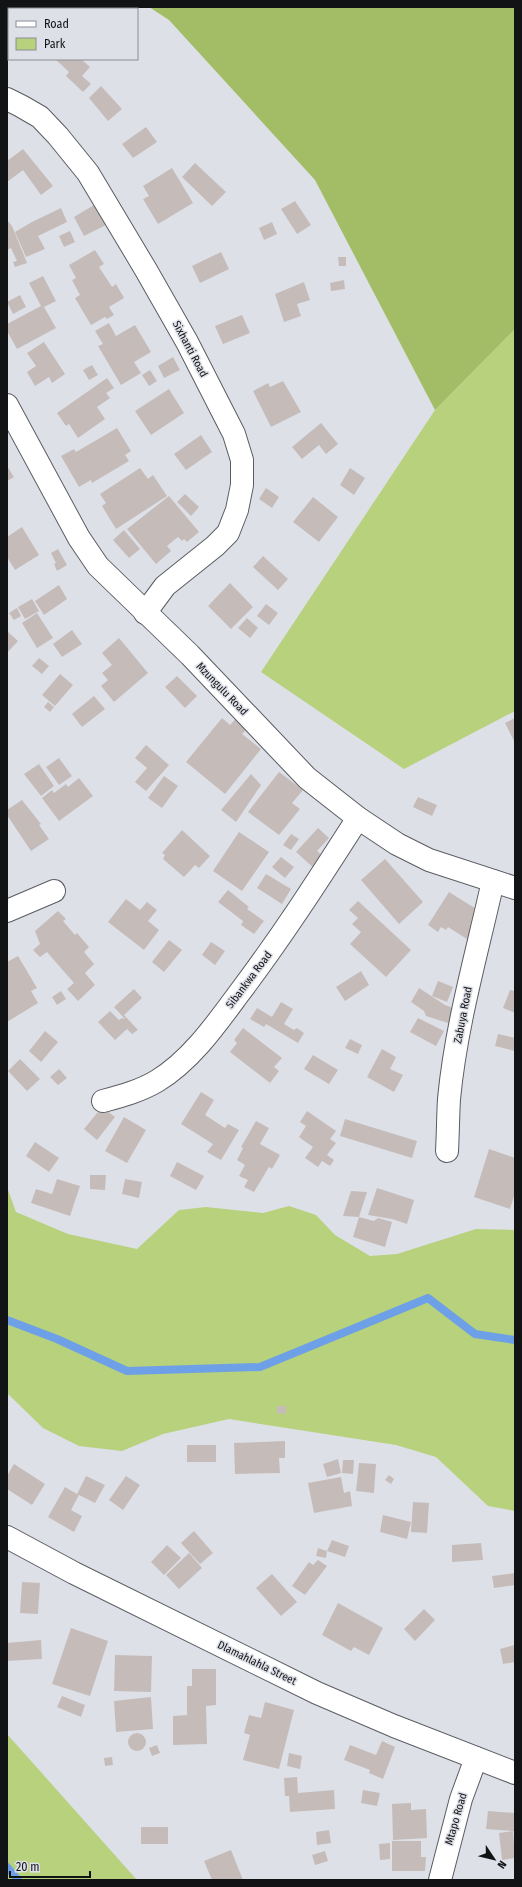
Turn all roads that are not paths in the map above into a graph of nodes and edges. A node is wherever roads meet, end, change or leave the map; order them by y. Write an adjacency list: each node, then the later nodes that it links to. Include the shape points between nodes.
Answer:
1 (7, 99): 3 (street, Sixhanti Road, via 40,117 88,173 187,342 234,434 242,460 242,485 228,533 210,551 165,586)
2 (7, 405): 3 (street, Mzungulu Road, via 78,538 98,566)
3 (145, 613): 4 (street, Mzungulu Road, via 190,655 307,778)
4 (358, 818): 5 (street, Mzungulu Road, via 397,844 429,860); 9 (street, Sibankwa Road, via 273,948 197,1046 176,1068 157,1081 132,1093)
5 (493, 881): 6 (street, Mzungulu Road); 10 (street, Zabuya Road, via 458,1043 449,1099)
6 (515, 888)
7 (54, 891): 8 (street)
8 (7, 911)
9 (103, 1101)
10 (447, 1151)
11 (7, 1537): 12 (street, Dlamahlahla Street, via 317,1693)
12 (476, 1758): 13 (street, Dlamahlahla Street); 14 (street, Mtapo Road, via 461,1799)
13 (515, 1773)
14 (440, 1880)

